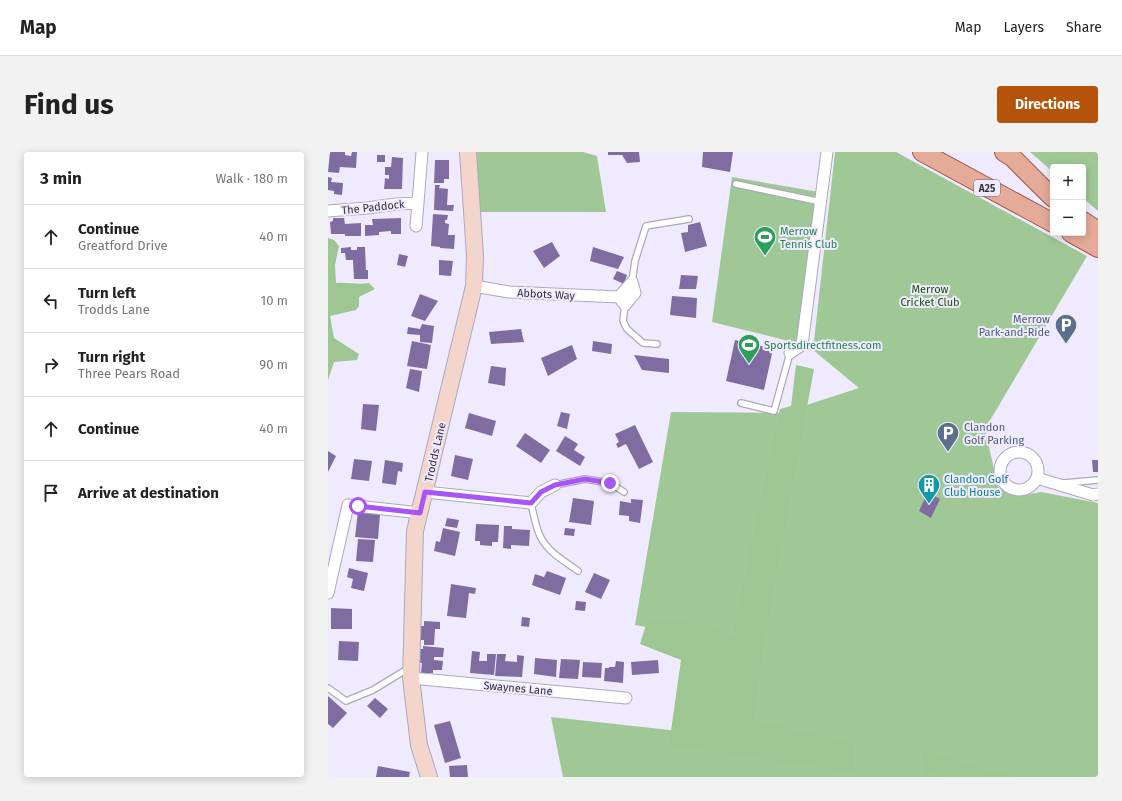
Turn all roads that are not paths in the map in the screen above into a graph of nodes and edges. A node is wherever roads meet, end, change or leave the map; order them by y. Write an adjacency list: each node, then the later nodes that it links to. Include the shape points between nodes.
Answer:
1 (422, 152): 9 (street, The Paddock)
2 (468, 152): 19 (street, Trodds Lane, via 475,256)
3 (827, 152): 8 (street)
4 (922, 152): 12 (main road, A25)
5 (1004, 152): 7 (main road)
6 (736, 184): 8 (lane)
7 (1050, 195)
8 (821, 202): 22 (street, via 802,345)
9 (418, 203): 10 (street, The Paddock); 14 (street, The Paddock)
10 (328, 211)
11 (689, 219): 18 (lane, via 646,226 635,261)
12 (1050, 221)
13 (1086, 223): 15 (main road)
14 (416, 226)
15 (1098, 231)
16 (1076, 236): 17 (main road)
17 (1098, 248)
18 (632, 282): 20 (street)
19 (474, 286): 20 (street, Abbots Way, via 509,292); 28 (street, Trodds Lane)
20 (622, 301): 21 (lane, via 623,321 627,329 643,343)
21 (657, 344)
22 (790, 353): 23 (lane, via 774,411)
23 (741, 403)
24 (1037, 478): 26 (street)
25 (1098, 480): 26 (lane)
26 (1058, 484): 30 (street, via 1093,495)
27 (555, 485): 29 (lane, via 585,479 610,483); 31 (street, via 541,492)
28 (425, 492): 31 (street); 32 (street, Trodds Lane)
29 (624, 492)
30 (1098, 494)
31 (531, 503): 33 (lane, via 538,533 546,546)
32 (420, 513): 34 (street, via 348,505); 35 (street, Trodds Lane, via 415,531)
33 (578, 571)
34 (328, 593)
35 (411, 672): 36 (lane, via 346,701); 37 (street, Swaynes Lane); 38 (street, Trodds Lane, via 419,745)
36 (328, 688)
37 (626, 698)
38 (428, 777)

